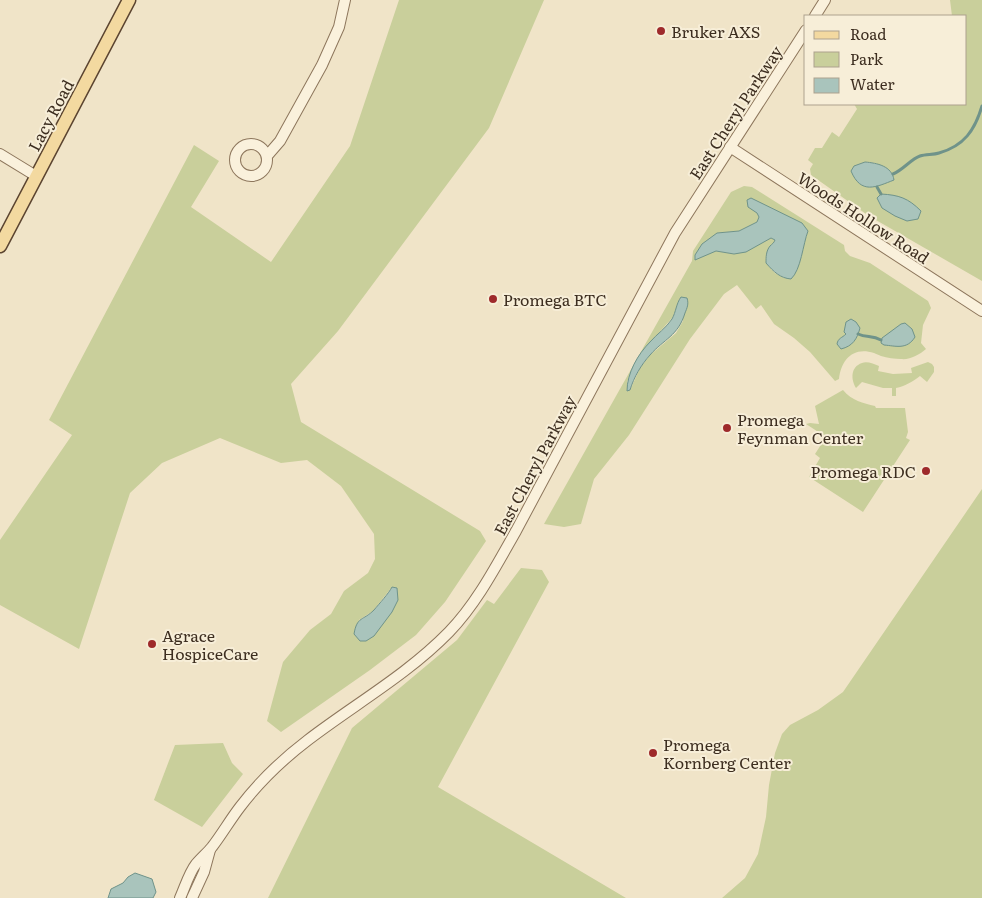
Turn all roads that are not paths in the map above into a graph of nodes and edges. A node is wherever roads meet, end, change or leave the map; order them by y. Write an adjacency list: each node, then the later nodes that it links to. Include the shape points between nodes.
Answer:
1 (129, 0): 9 (main road, Lacy Road)
2 (344, 0): 8 (street, via 339,28 322,65 280,142)
3 (825, 0): 4 (street)
4 (816, 15)
5 (804, 33): 6 (street, East Cheryl Parkway)
6 (730, 147): 11 (street, Woods Hollow Road); 12 (street, East Cheryl Parkway, via 675,233 516,531 469,608 430,650 276,767 241,806)
7 (0, 154): 9 (street)
8 (267, 156)
9 (36, 176): 10 (main road, Lacy Road)
10 (0, 246)
11 (982, 311)
12 (211, 848): 13 (street, East Cheryl Parkway, via 196,864); 14 (street, East Cheryl Parkway)
13 (180, 898)
14 (192, 898)

